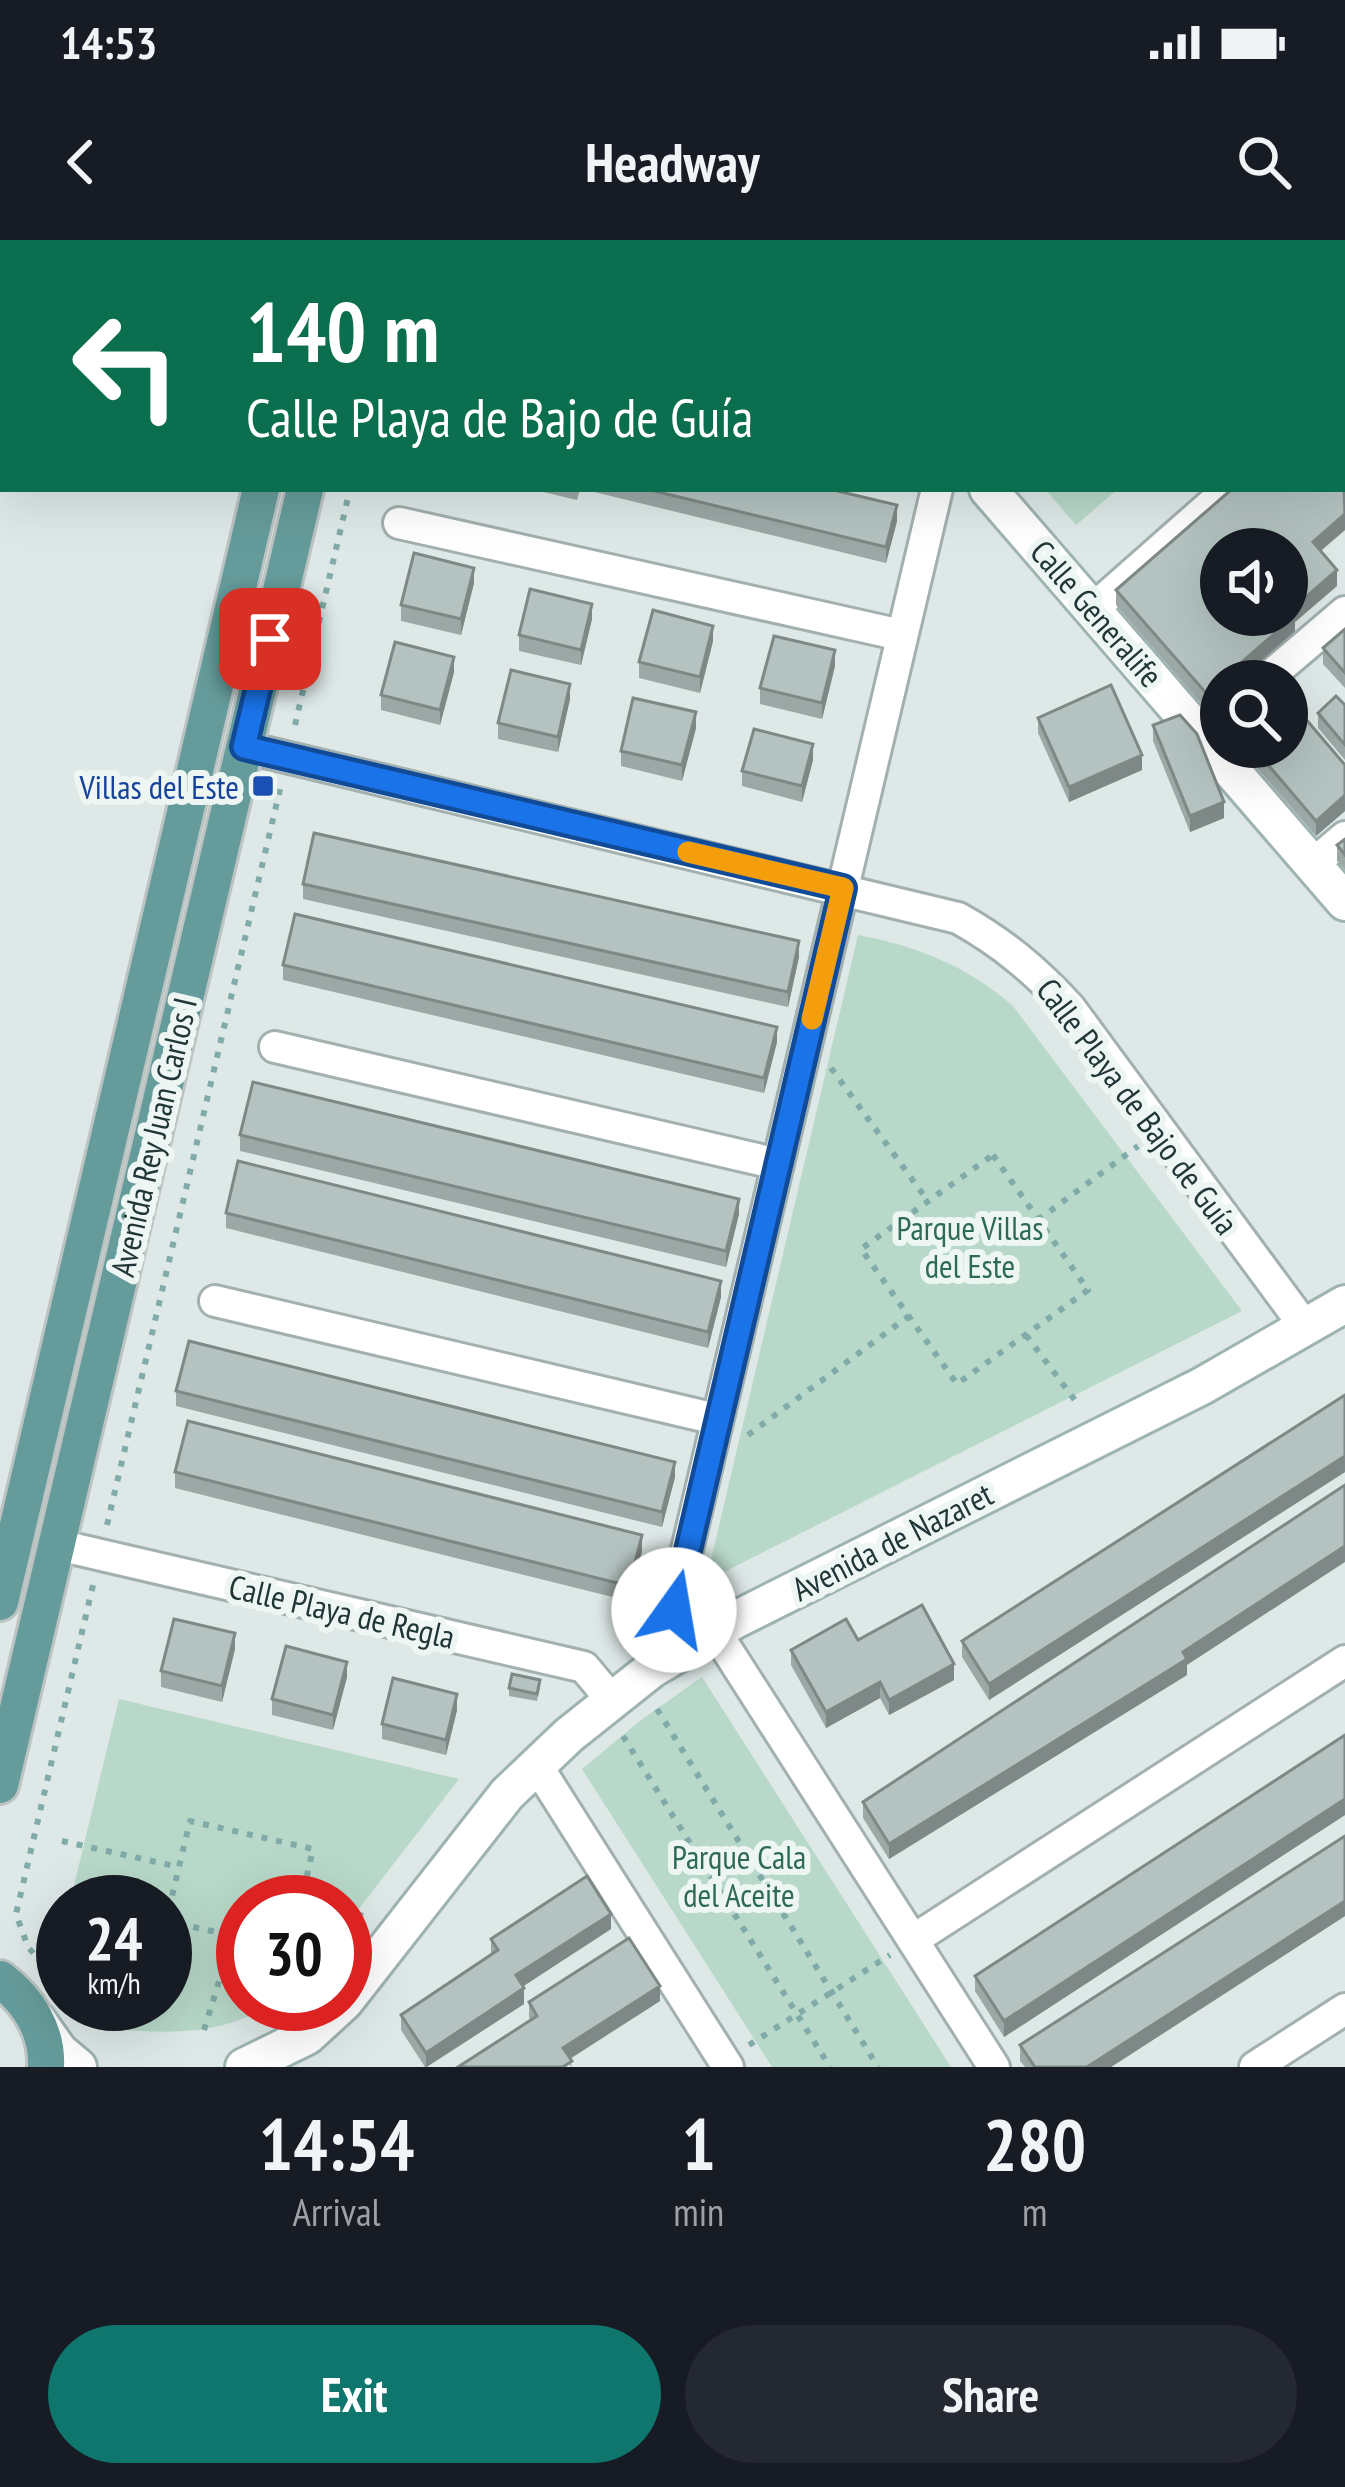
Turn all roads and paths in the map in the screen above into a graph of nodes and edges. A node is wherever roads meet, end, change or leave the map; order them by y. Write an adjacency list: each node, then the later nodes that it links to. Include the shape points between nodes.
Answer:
1 (260, 492): 38 (main road, Avenida Rey Juan Carlos I)
2 (304, 492): 14 (main road, Avenida Rey Juan Carlos I)
3 (349, 492): 13 (path)
4 (936, 492): 10 (street)
5 (991, 492): 8 (street, Calle Generalife)
6 (1226, 492): 8 (street)
7 (400, 523): 10 (street)
8 (1093, 609): 12 (street, Calle Generalife)
9 (1345, 612): 11 (street)
10 (901, 634): 19 (street)
11 (1289, 660)
12 (1200, 714)
13 (291, 740)
14 (244, 747): 19 (street, Calle Playa de Bajo de Guía); 36 (main road, Avenida Rey Juan Carlos I)
15 (1243, 768): 18 (street, Calle Generalife)
16 (284, 776): 35 (path)
17 (1345, 837): 18 (street)
18 (1313, 864): 20 (street, Calle Generalife)
19 (843, 888): 21 (street); 23 (street, Calle Playa de Bajo de Guía, via 958,918 1003,943 1070,1008)
20 (1345, 902)
21 (808, 1036): 24 (street); 25 (path)
22 (275, 1047): 24 (street)
23 (1160, 1130): 26 (path); 30 (street, Calle Playa de Bajo de Guía)
24 (778, 1164): 33 (street)
25 (928, 1201): 26 (path, via 993,1155); 29 (path, via 861,1249)
26 (1038, 1220): 31 (path, via 1088,1290)
27 (215, 1301): 33 (street)
28 (1345, 1304): 30 (street, Avenida de Nazaret)
29 (909, 1316): 31 (path, via 957,1384); 34 (path)
30 (1306, 1328): 39 (street, Avenida de Nazaret)
31 (1026, 1335): 32 (path)
32 (1077, 1403)
33 (716, 1419): 34 (street)
34 (706, 1465): 39 (street, via 674,1610)
35 (104, 1536)
36 (58, 1545): 42 (street, Calle Playa de Regla, via 584,1667); 44 (main road, Avenida Rey Juan Carlos I)
37 (96, 1573): 50 (path, via 16,1914)
38 (0, 1602)
39 (704, 1637): 42 (street, Avenida de Nazaret); 49 (street)
40 (1345, 1661): 49 (street)
41 (652, 1701): 54 (path)
42 (615, 1713): 43 (street, Avenida de Nazaret); 56 (path)
43 (536, 1764): 51 (street, Avenida de Nazaret); 62 (street)
44 (0, 1786)
45 (62, 1841): 46 (path)
46 (179, 1867): 47 (path, via 190,1821 314,1849); 48 (path, via 166,1921)
47 (309, 1875)
48 (216, 1932)
49 (913, 1940): 54 (path); 68 (street)
50 (36, 1956)
51 (372, 1965)
52 (1, 1978): 57 (main road)
53 (216, 1990): 58 (path)
54 (832, 1992): 56 (path); 67 (path)
55 (1345, 2009): 69 (street)
56 (797, 2015): 62 (path); 66 (path)
57 (36, 2019)
58 (204, 2030)
59 (40, 2031): 63 (main road)
60 (45, 2031): 64 (street)
61 (312, 2031): 65 (street, Avenida de Nazaret)
62 (722, 2065)
63 (46, 2067)
64 (78, 2067)
65 (244, 2067)
66 (830, 2067)
67 (878, 2067)
68 (994, 2067)
69 (1255, 2067)

